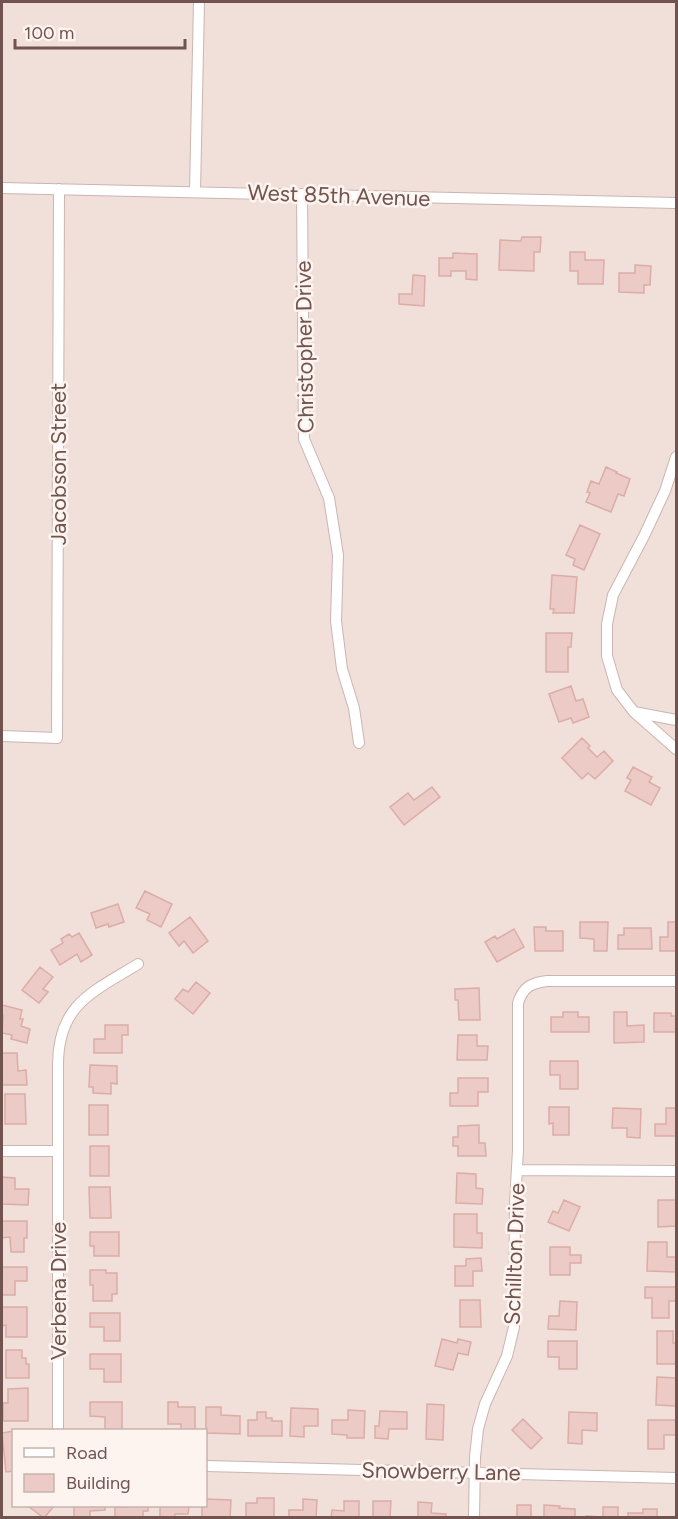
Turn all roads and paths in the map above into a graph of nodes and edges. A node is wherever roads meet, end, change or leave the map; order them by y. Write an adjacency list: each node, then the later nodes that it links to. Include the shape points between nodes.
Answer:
1 (199, 2): 4 (street)
2 (2, 188): 3 (street, West 85th Avenue)
3 (59, 189): 4 (street, West 85th Avenue); 10 (street, Jacobson Street, via 57,738)
4 (195, 191): 5 (street, West 85th Avenue)
5 (302, 194): 6 (street, West 85th Avenue); 11 (street, Christopher Drive, via 304,439 329,498 338,555 336,621)
6 (676, 203)
7 (676, 457): 8 (street, via 665,490 613,595 607,624 607,656 617,690)
8 (634, 712): 9 (street); 12 (street)
9 (676, 720)
10 (2, 736)
11 (359, 743)
12 (676, 749)
13 (138, 964): 16 (street, Verbena Drive, via 89,994 65,1024 58,1055)
14 (676, 981): 17 (street, Schillton Drive, via 547,981 536,982 521,994)
15 (2, 1151): 16 (street)
16 (58, 1151): 19 (street, Verbena Drive)
17 (517, 1170): 18 (street); 21 (street, Schillton Drive, via 514,1327 507,1356 481,1416)
18 (676, 1170)
19 (58, 1429)
20 (207, 1466): 21 (street, Snowberry Lane)
21 (475, 1472): 22 (street, Snowberry Lane); 23 (street, Schillton Drive)
22 (676, 1478)
23 (474, 1518)

